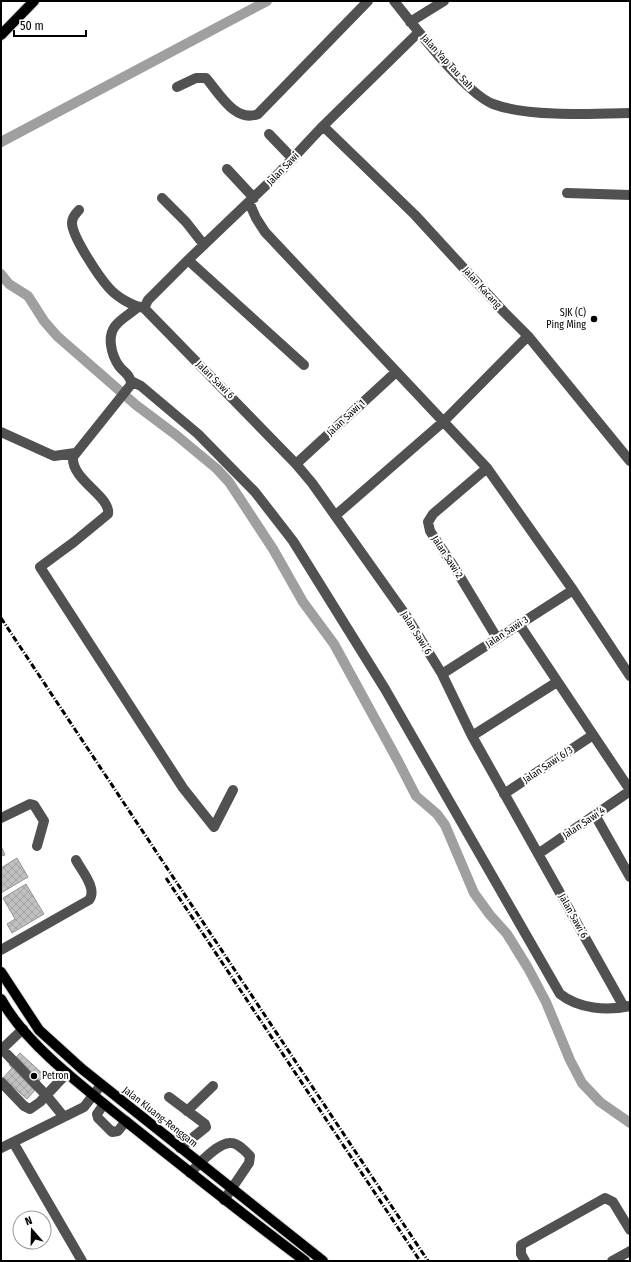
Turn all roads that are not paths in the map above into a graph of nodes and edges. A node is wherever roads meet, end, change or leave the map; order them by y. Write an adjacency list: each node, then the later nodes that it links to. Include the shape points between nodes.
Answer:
1 (34, 1): 7 (main road)
2 (368, 1): 8 (street, via 258,114 244,116 235,112 206,78 196,78)
3 (394, 1): 5 (street, Jalan Yap Tau Sah)
4 (444, 1): 5 (street)
5 (410, 22): 6 (street, Jalan Yap Tau Sah)
6 (419, 32): 9 (street, Jalan Yap Tau Sah, via 471,90 492,103 513,110 576,114); 10 (street, Jalan Sawi)
7 (1, 35)
8 (177, 87)
9 (630, 113)
10 (323, 126): 12 (street, Jalan Sawi); 22 (street, Jalan Kacang, via 415,215)
11 (269, 134): 12 (street)
12 (293, 159): 17 (street, Jalan Sawi)
13 (226, 169): 17 (street)
14 (566, 193): 15 (street)
15 (630, 195)
16 (162, 198): 19 (street)
17 (252, 200): 19 (street, Jalan Sawi); 24 (street, via 256,218 265,232)
18 (79, 210): 21 (street, Jalan Sawi 6, via 72,223 89,260 109,288 127,301)
19 (204, 245): 20 (street, Jalan Sawi)
20 (188, 260): 21 (street, Jalan Sawi); 23 (street)
21 (143, 306): 25 (street, Jalan Sawi, via 116,324 111,332 112,351 121,369 129,375); 31 (street, Jalan Sawi 6)
22 (528, 336): 26 (street); 28 (street, Jalan Kacang)
23 (304, 365)
24 (396, 372): 26 (street); 31 (street, Jalan Sawi 1)
25 (130, 385): 29 (street); 54 (street, via 136,382 198,434 255,492 293,541 385,689 560,994 568,1001 593,1007)
26 (442, 422): 32 (street); 33 (street)
27 (1, 432): 29 (street, via 54,456)
28 (625, 446): 30 (street, Jalan Kacang)
29 (75, 453): 42 (street, via 74,468 109,511 74,542 40,567 184,788 214,827)
30 (630, 461)
31 (296, 464): 33 (street, Jalan Sawi 6)
32 (487, 468): 34 (street); 36 (street, Jalan Sawi 2, via 433,514 428,522 430,531)
33 (336, 515): 38 (street, Jalan Sawi 6, via 407,617)
34 (573, 590): 35 (street, Jalan Sawi 3); 37 (street)
35 (519, 624): 36 (street, Jalan Sawi 3); 39 (street)
36 (497, 638): 38 (street, Jalan Sawi 3)
37 (628, 669)
38 (442, 674): 41 (street, Jalan Sawi 6)
39 (557, 682): 40 (street); 41 (street)
40 (593, 735): 43 (street); 44 (street, Jalan Sawi 6/3)
41 (472, 736): 44 (street, Jalan Sawi 6)
42 (233, 790)
43 (630, 791): 45 (street, Jalan Sawi 4)
44 (504, 794): 48 (street, Jalan Sawi 6)
45 (595, 815): 48 (street, Jalan Sawi 4); 50 (street)
46 (1, 818): 47 (street, via 30,804 34,805 44,821)
47 (37, 846)
48 (538, 854): 54 (street, Jalan Sawi 6)
49 (76, 860): 51 (street, via 92,890 92,897)
50 (629, 873)
51 (1, 950)
52 (1, 972): 59 (main road, Jalan Kluang-Renggam, via 39,1030)
53 (1, 999): 55 (main road)
54 (627, 1007)
55 (23, 1029): 56 (street); 57 (main road)
56 (1, 1050): 61 (street)
57 (67, 1072): 61 (street); 62 (main road)
58 (1, 1082): 61 (street, via 30,1109)
59 (101, 1085): 62 (street); 70 (main road, Jalan Kluang-Renggam)
60 (213, 1086): 65 (street)
61 (46, 1095): 66 (street)
62 (93, 1095): 64 (main road); 66 (street, via 84,1107)
63 (169, 1098): 65 (street)
64 (104, 1104): 67 (main road); 67 (street, via 97,1114 98,1118 112,1132 118,1131)
65 (187, 1111): 70 (street, via 206,1127)
66 (64, 1117): 68 (street)
67 (126, 1121): 72 (main road)
68 (13, 1142): 69 (street); 77 (street)
69 (1, 1148)
70 (180, 1148): 71 (main road, Jalan Kluang-Renggam)
71 (200, 1164): 72 (street); 73 (main road, Jalan Kluang-Renggam); 73 (street, via 212,1152 229,1143 245,1151 250,1156 250,1163)
72 (190, 1173): 74 (main road)
73 (232, 1189): 74 (street); 79 (main road, Jalan Kluang-Renggam)
74 (224, 1200): 78 (main road)
75 (630, 1230): 80 (street, via 613,1202 605,1198 520,1245)
76 (630, 1251): 81 (street)
77 (82, 1261)
78 (305, 1261)
79 (322, 1261)
80 (525, 1261)
81 (612, 1261)

